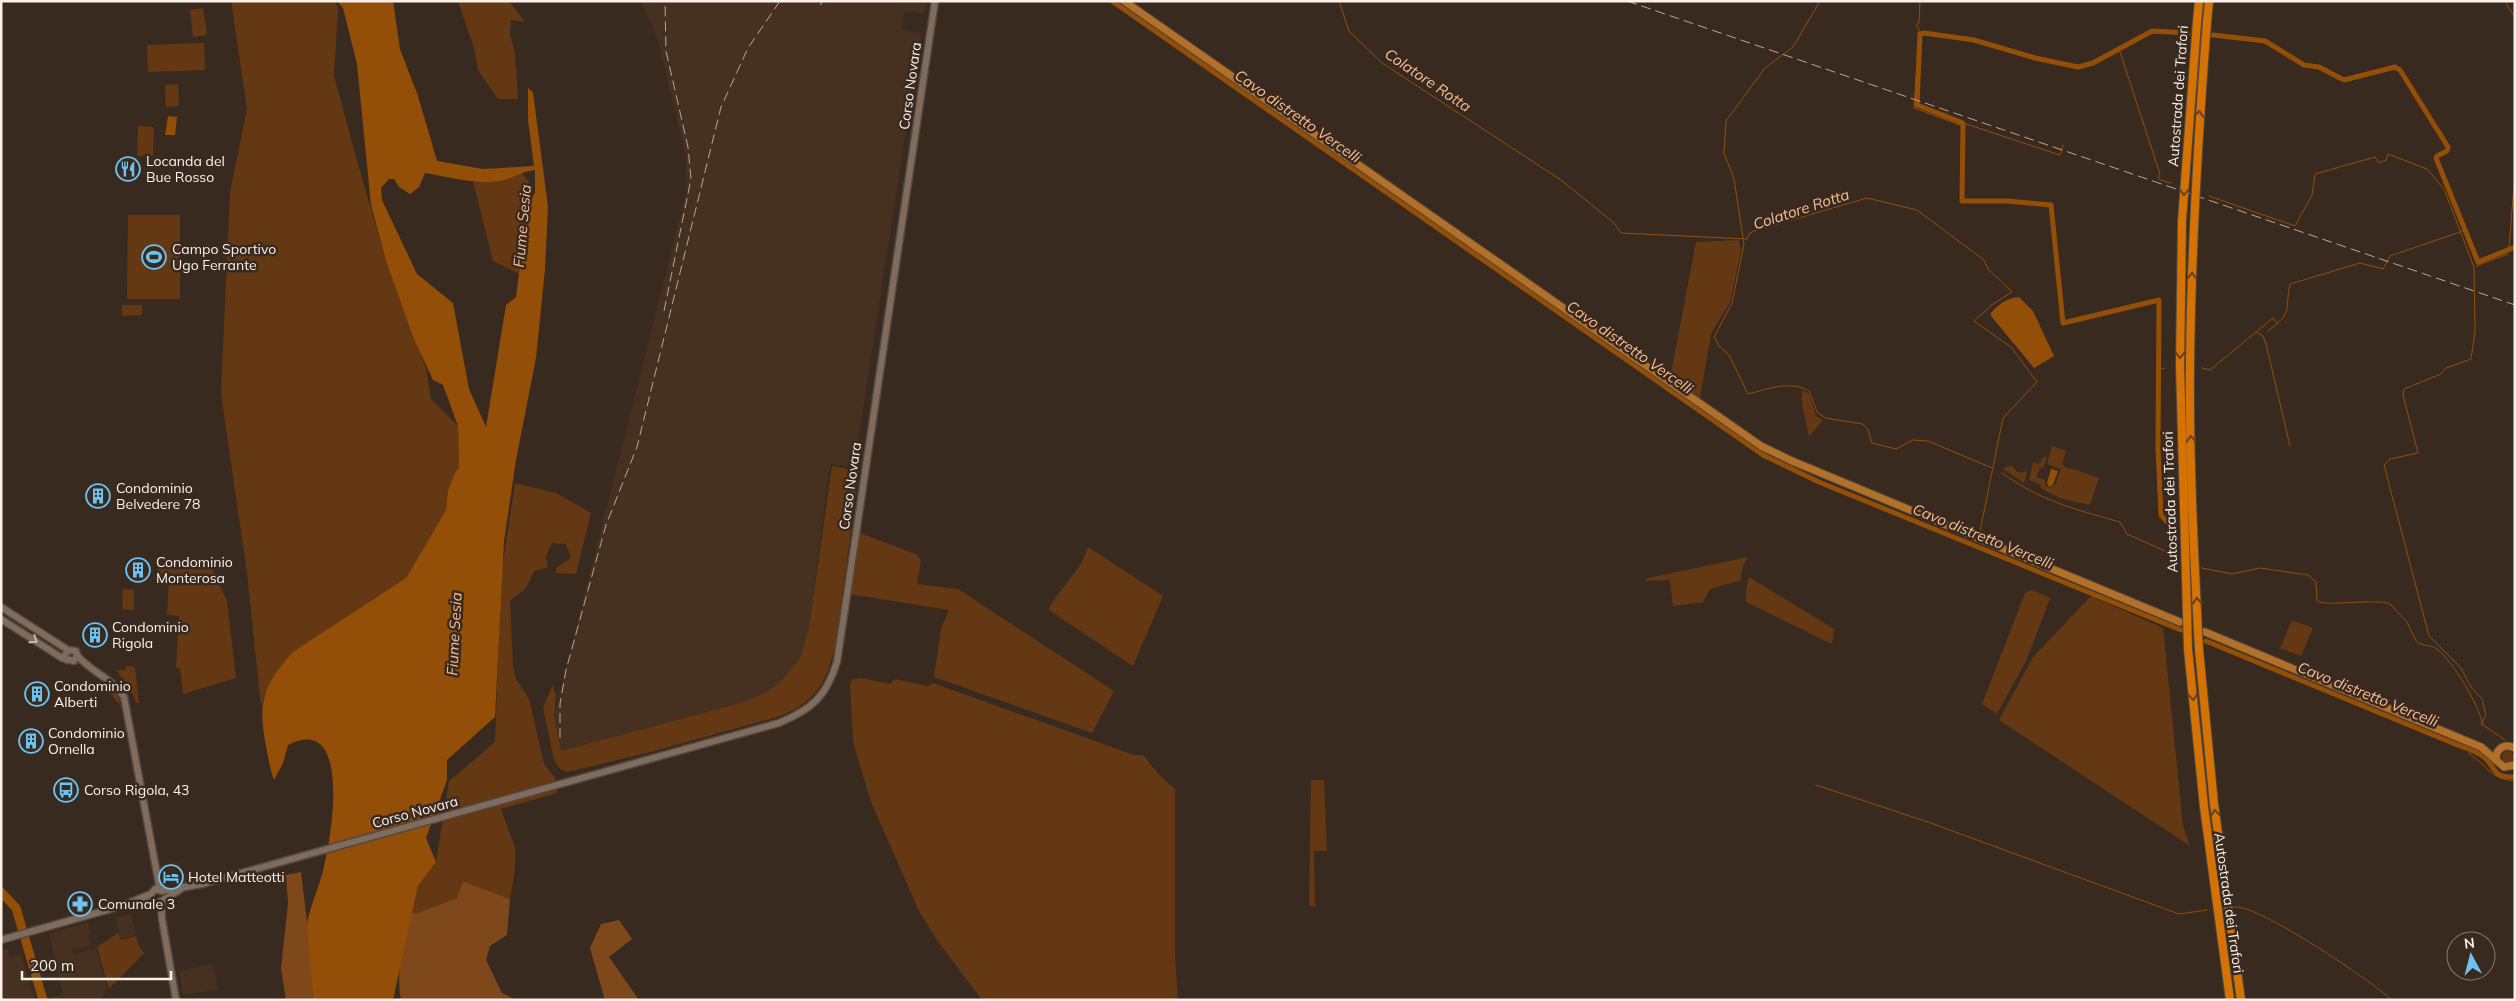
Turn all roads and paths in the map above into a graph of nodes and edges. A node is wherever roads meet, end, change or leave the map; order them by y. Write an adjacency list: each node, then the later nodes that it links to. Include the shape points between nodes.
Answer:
1 (935, 1): 18 (main road, Corso Novara, via 837,662 827,689 800,714 779,723)
2 (1124, 1): 7 (main road, via 1776,454)
3 (2199, 1): 21 (highway, Autostrada dei Trafori, one-way to 21, bridge, via 2183,213 2180,356 2188,649 2205,817)
4 (2209, 1): 22 (highway, Autostrada dei Trafori, one-way to 4, bridge, via 2214,804 2199,650 2193,525 2190,367 2194,219)
5 (1, 607): 9 (main road)
6 (1, 619): 11 (main road, one-way to 11)
7 (2180, 622)
8 (2206, 632): 13 (main road)
9 (68, 650): 10 (main road, via 73,649); 11 (main road)
10 (76, 658): 11 (main road); 18 (main road, via 113,683 124,697 155,865)
11 (67, 660)
12 (2515, 742): 14 (main road)
13 (2481, 746): 14 (main road); 16 (main road)
14 (2503, 746): 15 (main road); 16 (main road)
15 (2515, 748)
16 (2496, 759): 17 (main road, via 2504,767)
17 (2514, 766)
18 (157, 896): 19 (main road, Corso Novara); 20 (main road)
19 (4, 939)
20 (176, 1000)
21 (2230, 1000)
22 (2240, 1000)

